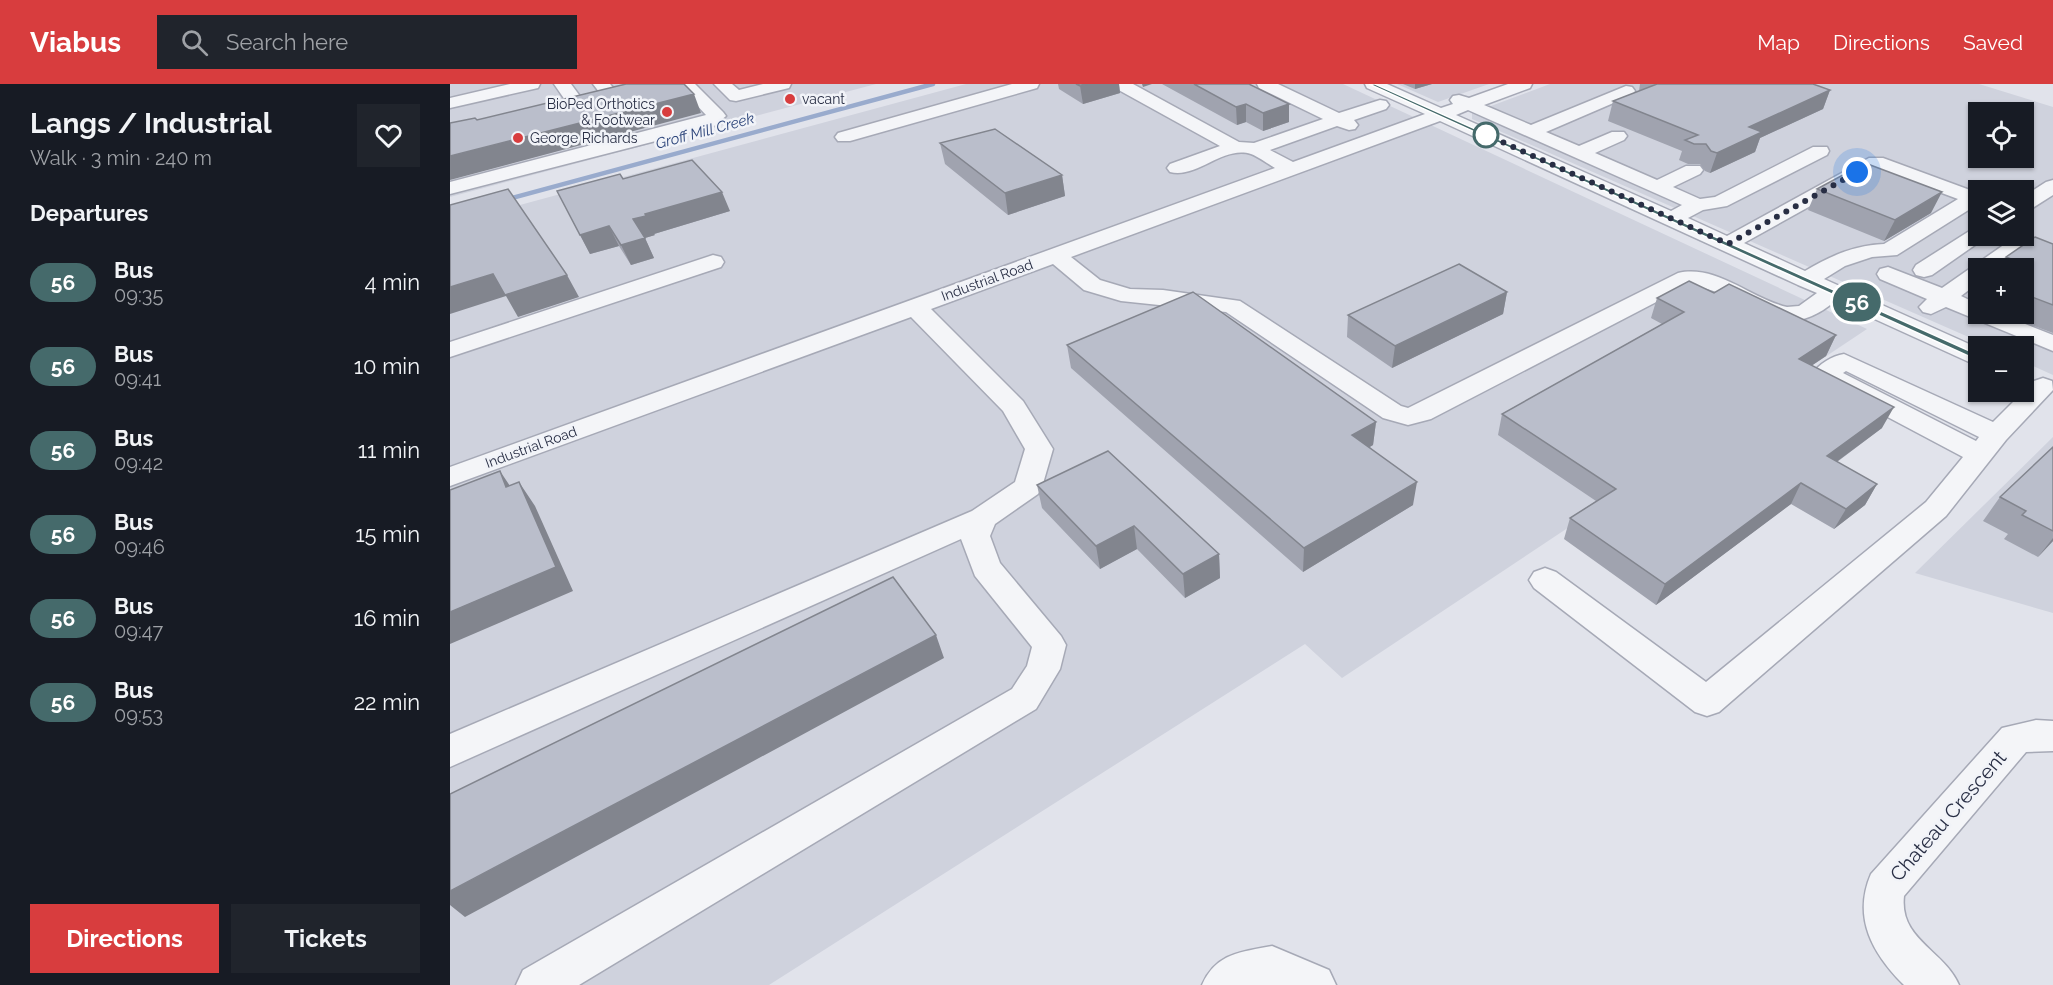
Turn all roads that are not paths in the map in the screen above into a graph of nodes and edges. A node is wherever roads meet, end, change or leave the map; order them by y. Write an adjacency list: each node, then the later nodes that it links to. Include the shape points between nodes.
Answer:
1 (562, 84): 18 (street)
2 (601, 84): 18 (street, via 614,99)
3 (685, 84): 36 (street, via 717,116 708,122)
4 (722, 84): 5 (street, via 736,96)
5 (783, 84)
6 (1031, 84): 25 (street)
7 (1121, 84): 27 (street)
8 (1265, 84): 22 (street)
9 (1373, 84): 21 (street)
10 (1475, 84): 15 (street, via 1449,96)
11 (1524, 84): 15 (street, Industrial Road)
12 (481, 89): 13 (street); 17 (street); 19 (street)
13 (530, 89)
14 (1626, 91): 23 (street)
15 (1468, 104): 21 (street, Industrial Road); 23 (street)
16 (1380, 105): 22 (street)
17 (452, 108)
18 (580, 109): 20 (street)
19 (495, 110)
20 (558, 114)
21 (1440, 114): 26 (street, Industrial Road); 39 (street)
22 (1340, 120): 26 (street); 28 (street)
23 (1530, 132): 30 (street)
24 (1618, 136): 30 (street)
25 (844, 137)
26 (1376, 138): 32 (street, Industrial Road)
27 (1235, 147): 28 (street); 31 (street)
28 (1255, 149): 32 (street)
29 (1820, 151): 38 (street, via 1720,202)
30 (1578, 153): 35 (street)
31 (1177, 168)
32 (1291, 169): 43 (street, Industrial Road)
33 (1693, 170): 35 (street)
34 (2053, 186): 37 (street)
35 (1657, 187): 38 (street)
36 (450, 188)
37 (2034, 198)
38 (1698, 205): 39 (street)
39 (1671, 219): 41 (street)
40 (1968, 241): 46 (street)
41 (1728, 244): 48 (street); 48 (street, via 1876,162 1974,198 1888,250 1837,261)
42 (2015, 246): 44 (street)
43 (1055, 255): 50 (street, via 1092,285 1128,296 1232,306 1392,412 1408,417 1422,414 1686,278 1709,280 1767,308 1787,313 1804,313); 52 (street, Industrial Road)
44 (1998, 258)
45 (713, 262): 57 (street)
46 (1924, 270)
47 (1888, 274): 51 (street)
48 (1806, 280): 50 (street)
49 (1968, 280): 51 (street)
50 (1833, 291): 55 (street)
51 (1944, 298): 53 (street); 55 (street)
52 (915, 307): 61 (street, Industrial Road); 62 (street, via 1014,407 1040,449 1028,487)
53 (1968, 308)
54 (2006, 324): 56 (street)
55 (1907, 325): 58 (street)
56 (2053, 344)
57 (450, 350)
58 (1968, 352)
59 (2040, 385): 60 (street)
60 (1988, 444): 60 (street, via 1825,374 1844,361); 63 (street, via 1936,509 1707,702)
61 (450, 477)
62 (982, 518): 65 (street); 66 (street, via 975,536 986,568 1049,645 1043,669 1024,699)
63 (1545, 580)
64 (2053, 736): 69 (street, Chateau Crescent, via 2015,739 1885,888 1883,912 1891,937 1917,969)
65 (450, 752)
66 (538, 985)
67 (1224, 985): 68 (street, via 1238,974 1272,967)
68 (1314, 985)
69 (1937, 985)

